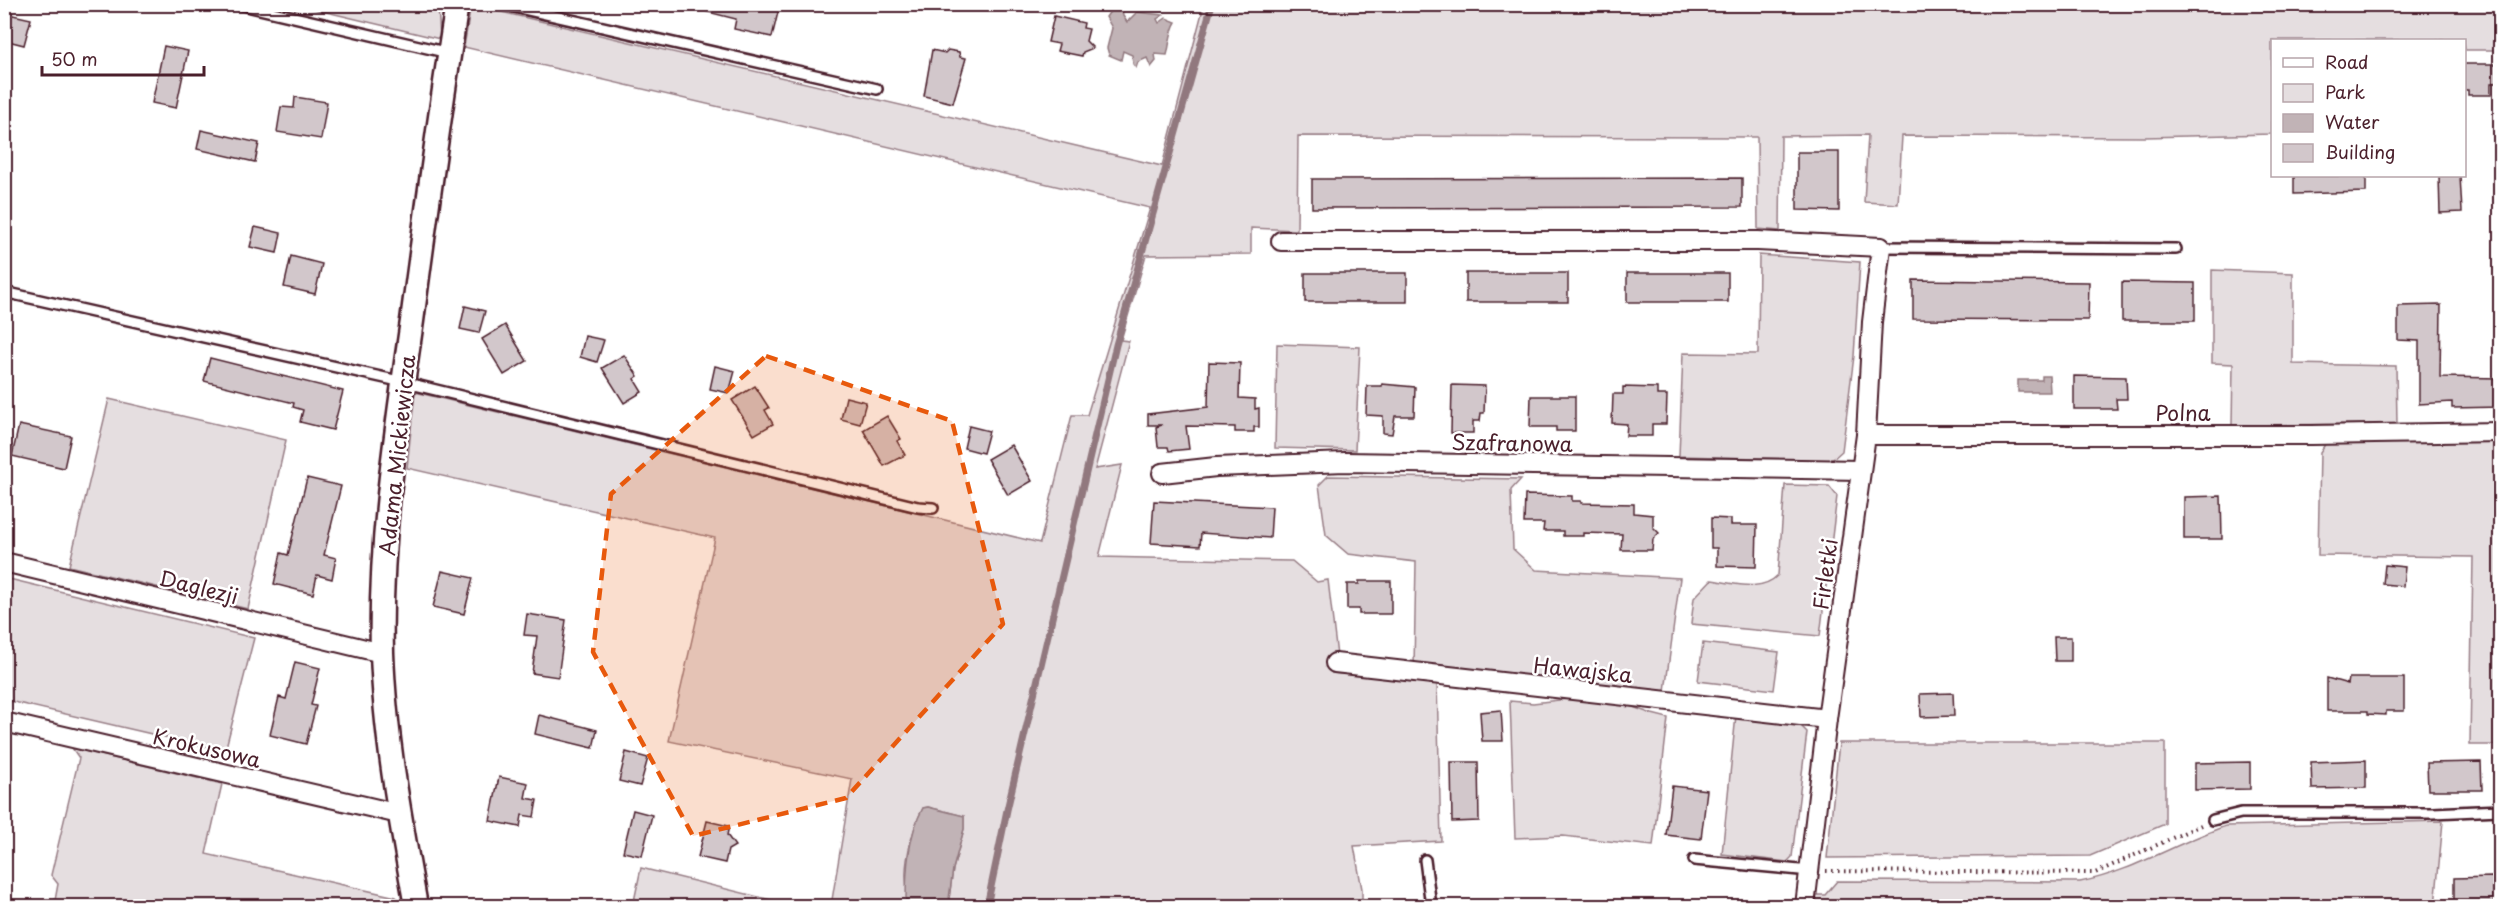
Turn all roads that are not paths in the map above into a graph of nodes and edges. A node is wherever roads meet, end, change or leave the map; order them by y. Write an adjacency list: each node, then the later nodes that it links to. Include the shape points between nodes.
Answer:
1 (238, 4): 4 (lane)
2 (457, 4): 4 (street, Adama Mickiewicza)
3 (501, 4): 5 (lane)
4 (449, 53): 10 (street, Adama Mickiewicza)
5 (877, 89)
6 (1281, 241): 7 (street, via 1758,241)
7 (1881, 247): 8 (lane); 12 (street, Firletki, via 1872,322)
8 (2176, 249)
9 (4, 292): 10 (lane)
10 (403, 382): 15 (lane); 17 (street, Adama Mickiewicza, via 383,575)
11 (2500, 432): 12 (street, Polna)
12 (1866, 435): 13 (street, Firletki)
13 (1861, 470): 14 (street, Szafranowa, via 1345,462); 19 (street, Firletki)
14 (1162, 473)
15 (933, 508)
16 (4, 562): 17 (street, Daglezji)
17 (382, 653): 22 (street, Adama Mickiewicza)
18 (1335, 663): 19 (street, Hawajska)
19 (1827, 719): 26 (street, Firletki)
20 (4, 722): 22 (street, Krokusowa)
21 (2500, 810): 23 (lane, via 2241,813)
22 (399, 814): 27 (street, Adama Mickiewicza)
23 (2213, 820)
24 (1425, 860): 28 (lane)
25 (1694, 860): 26 (lane)
26 (1810, 871): 29 (street, Firletki)
27 (416, 906)
28 (1431, 906)
29 (1805, 906)

